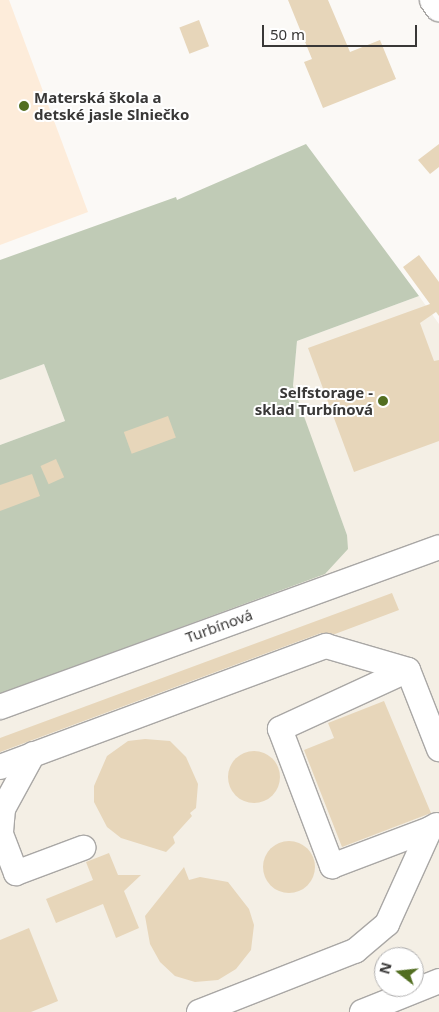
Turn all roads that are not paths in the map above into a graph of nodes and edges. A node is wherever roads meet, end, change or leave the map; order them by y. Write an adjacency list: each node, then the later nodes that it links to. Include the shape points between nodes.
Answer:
1 (434, 0): 2 (main road)
2 (439, 7)
3 (439, 547): 5 (street, Turbínová)
4 (408, 670): 6 (street); 7 (street, via 326,646); 9 (street, via 280,730 332,866)
5 (0, 707)
6 (439, 749)
7 (33, 754): 8 (street); 10 (street, via 3,809 1,834 16,873)
8 (0, 767)
9 (435, 827): 12 (street, via 388,924 356,951)
10 (83, 848)
11 (439, 981): 13 (street)
12 (199, 1012)
13 (362, 1012)

